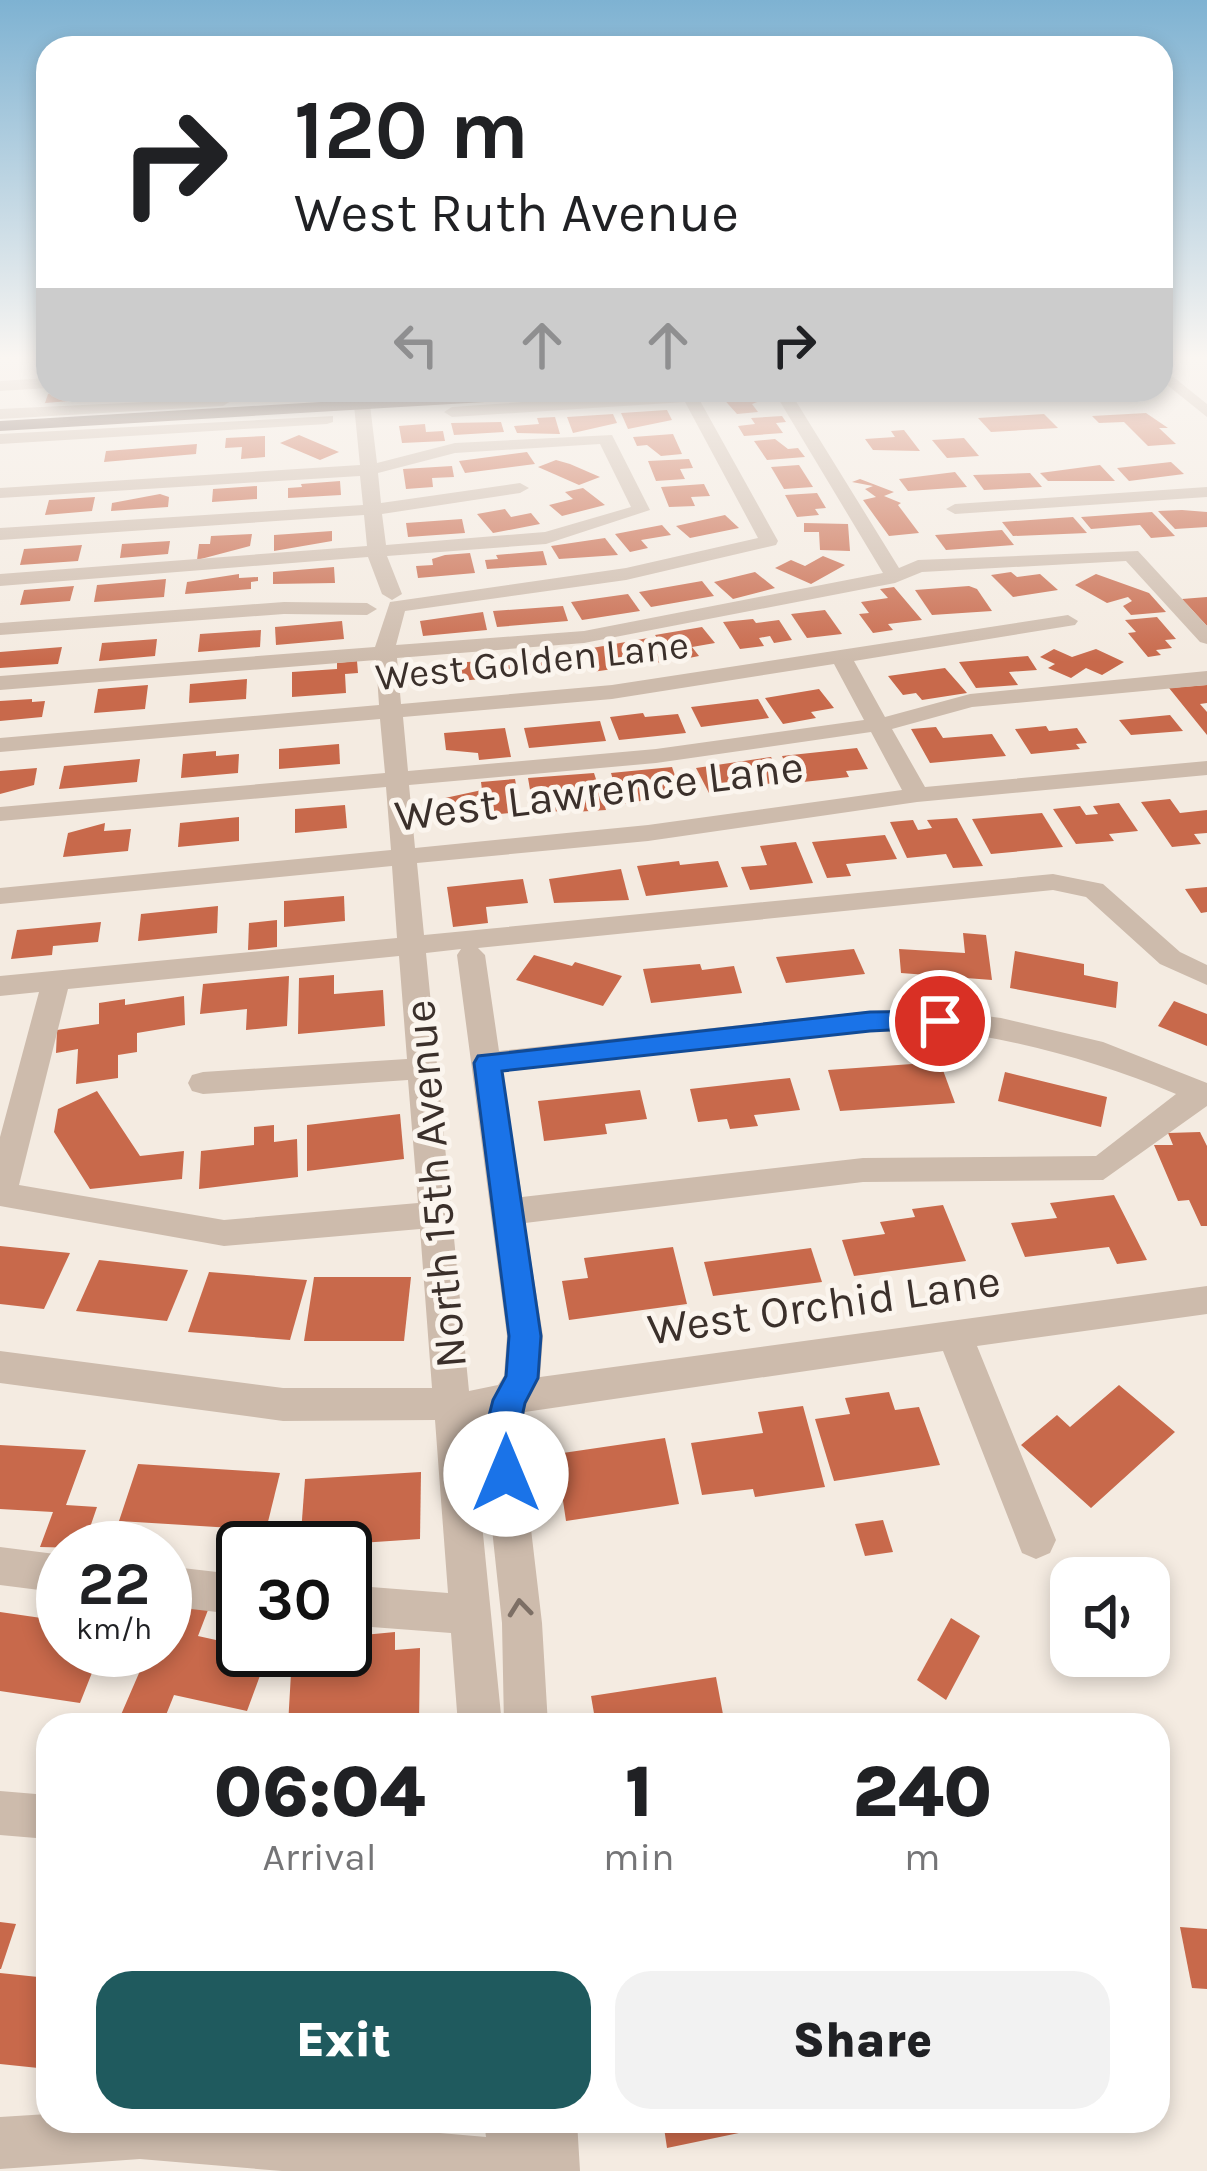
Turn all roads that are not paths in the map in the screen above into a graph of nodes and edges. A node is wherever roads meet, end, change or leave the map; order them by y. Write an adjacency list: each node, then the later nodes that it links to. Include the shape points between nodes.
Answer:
1 (369, 459): 6 (street)
2 (411, 459): 6 (street)
3 (616, 459): 13 (street, via 641,510 546,538)
4 (724, 459): 16 (street, via 769,541 626,574)
5 (823, 459): 14 (street)
6 (370, 470): 9 (street); 10 (street)
7 (520, 488): 10 (street)
8 (1207, 492): 11 (street)
9 (0, 493)
10 (373, 509): 12 (street); 13 (street)
11 (955, 509)
12 (0, 534)
13 (378, 557): 15 (street); 16 (street); 17 (street)
14 (895, 577): 20 (street, via 918,566 1131,555); 21 (street, via 584,637)
15 (0, 580)
16 (395, 600): 17 (street); 21 (street, North 15th Avenue)
17 (367, 604): 19 (street); 21 (street, North 15th Avenue)
18 (1069, 621): 22 (street, West Golden Lane)
19 (0, 628)
20 (1207, 638)
21 (386, 649): 24 (street); 25 (street, North 15th Avenue)
22 (842, 657): 25 (street, West Golden Lane, via 612,692); 26 (street)
23 (1207, 678): 26 (street, via 970,701)
24 (0, 682)
25 (393, 712): 27 (street, West Golden Lane); 29 (street, North 15th Avenue)
26 (880, 725): 29 (street); 30 (street)
27 (0, 745)
28 (1207, 768): 30 (street, West Lawrence Lane)
29 (399, 779): 31 (street); 32 (street, North 15th Avenue)
30 (917, 795): 32 (street, West Lawrence Lane)
31 (0, 814)
32 (406, 857): 33 (street, West Lawrence Lane); 34 (street, North 15th Avenue)
33 (0, 896)
34 (413, 944): 36 (street, via 1053,882 1094,890 1170,958); 37 (street); 40 (street, North 15th Avenue)
35 (471, 955): 39 (street, North 15th Avenue)
36 (1207, 976)
37 (56, 980): 38 (street); 44 (street, via 1,1194 224,1233)
38 (0, 986)
39 (487, 1063): 42 (street, via 940,1021 1086,1047); 43 (street, North 15th Avenue)
40 (425, 1068): 41 (street); 44 (street, North 15th Avenue)
41 (203, 1083)
42 (1204, 1094): 43 (street, via 1103,1168 863,1169)
43 (508, 1212): 48 (street, North 15th Avenue, via 526,1359)
44 (437, 1214): 49 (street, North 15th Avenue)
45 (1207, 1300): 46 (street, West Orchid Lane)
46 (955, 1336): 48 (street, West Orchid Lane); 50 (street)
47 (0, 1367): 49 (street, West Orchid Lane, via 267,1405)
48 (509, 1400): 49 (street, West Orchid Lane); 56 (street, North 15th Avenue, one-way to 48, via 501,1435)
49 (454, 1407): 54 (street, North 15th Avenue)
50 (1036, 1540)
51 (0, 1566): 52 (street)
52 (36, 1571)
53 (372, 1608): 54 (street)
54 (470, 1612): 55 (street, North 15th Avenue)
55 (479, 1713)
56 (526, 1713)
57 (0, 1813): 58 (street)
58 (36, 1816)
59 (542, 2133): 61 (street)
60 (0, 2143): 61 (street, via 140,2133)
61 (523, 2157)

